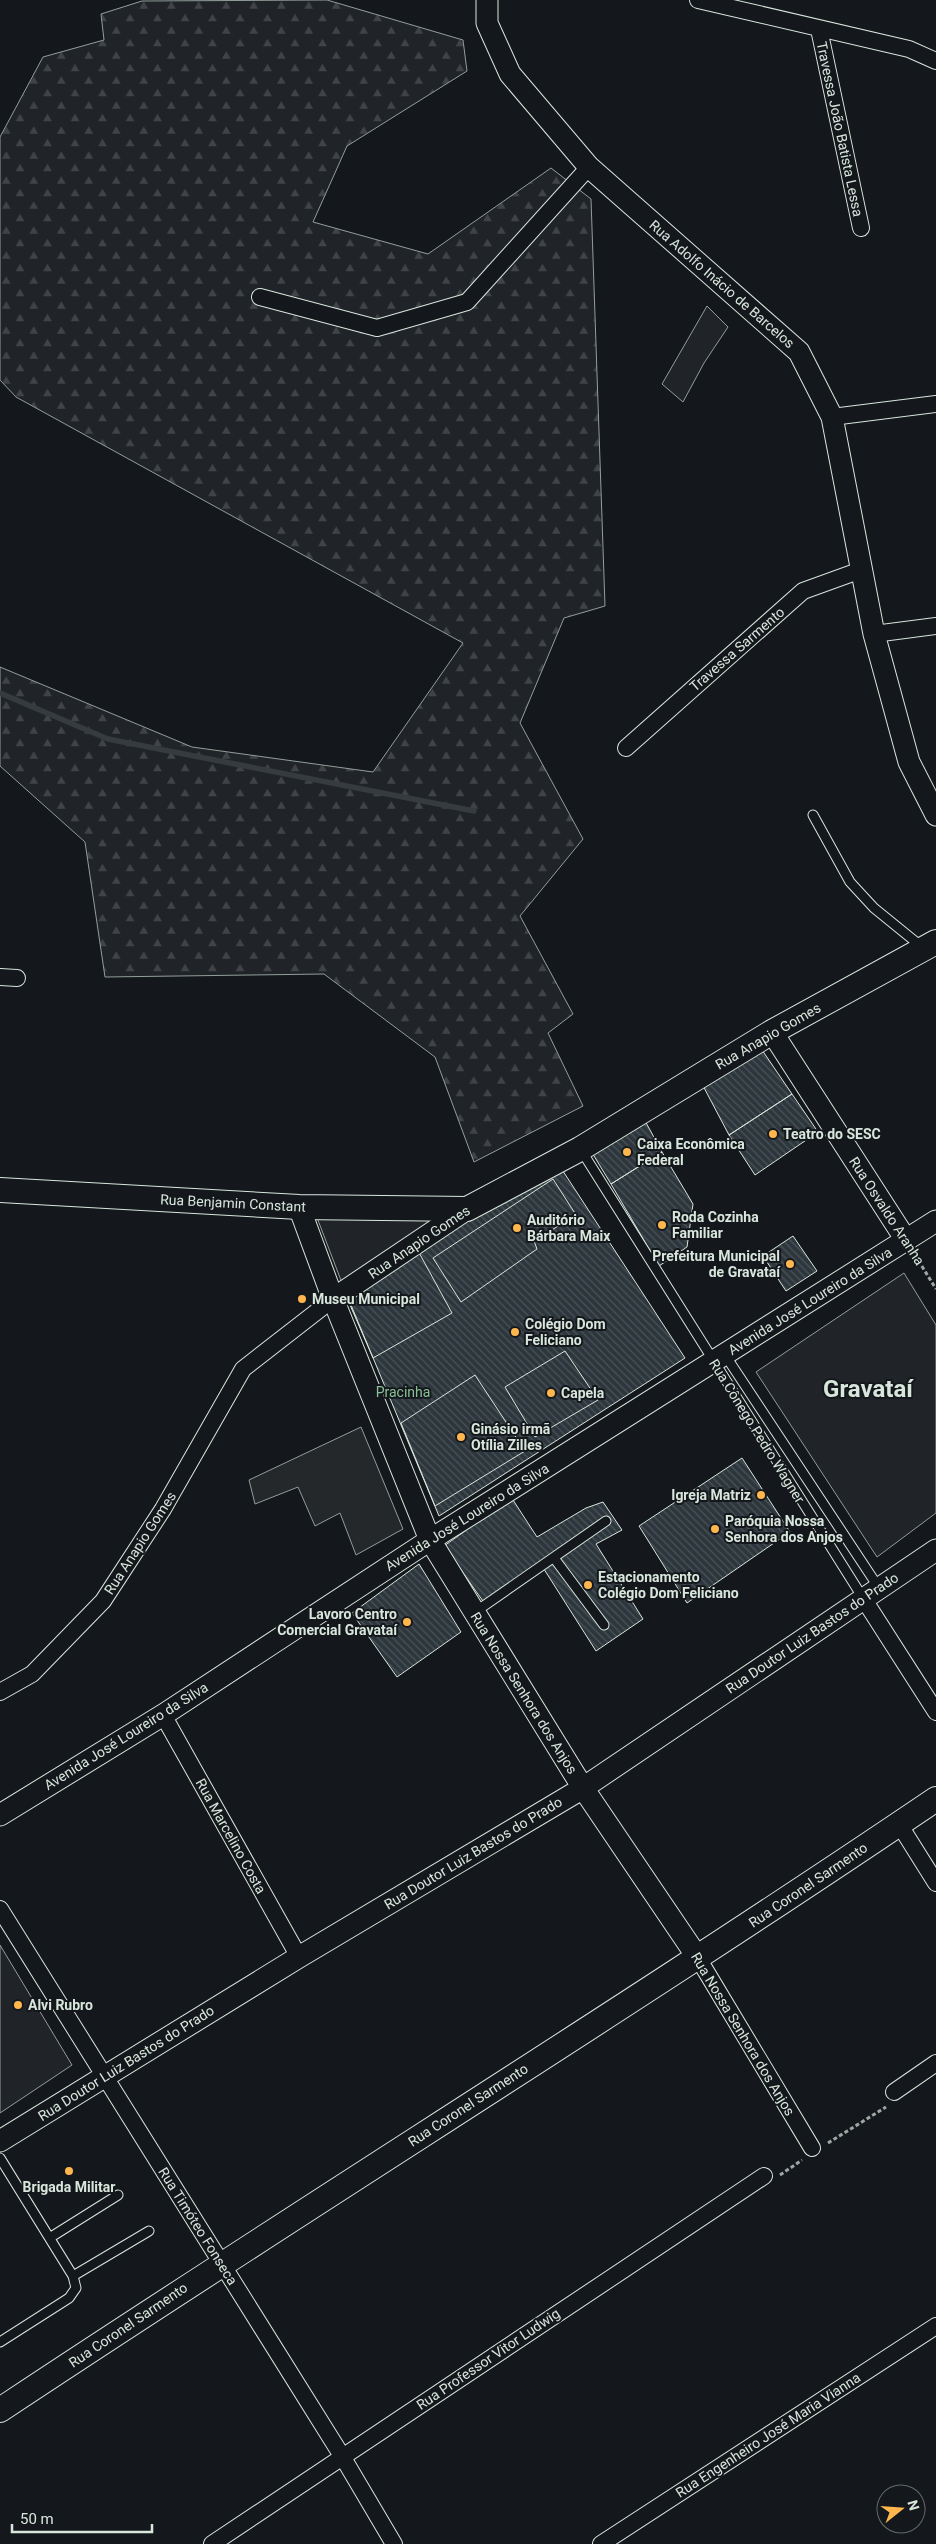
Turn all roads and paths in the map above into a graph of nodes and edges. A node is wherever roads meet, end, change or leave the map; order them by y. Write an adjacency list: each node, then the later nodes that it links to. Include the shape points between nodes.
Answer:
1 (487, 0): 5 (street, Rua Adolfo Inácio de Barcelos, via 487,23 510,74)
2 (698, 0): 3 (street)
3 (819, 29): 4 (street, via 910,49); 6 (street, Travessa João Batista Lessa)
4 (936, 61)
5 (589, 166): 7 (street, via 467,302 377,328); 9 (street, Rua Adolfo Inácio de Barcelos, via 799,352)
6 (861, 228)
7 (260, 297)
8 (936, 404): 9 (street)
9 (832, 417): 10 (street, Rua Adolfo Inácio de Barcelos)
10 (861, 570): 12 (street, Rua Adolfo Inácio de Barcelos); 13 (street, Travessa Sarmento, via 803,591)
11 (936, 626): 12 (street)
12 (874, 634): 14 (street, Rua Adolfo Inácio de Barcelos, via 909,762)
13 (626, 748)
14 (936, 814)
15 (813, 815): 16 (lane, via 850,882 874,908)
16 (930, 945): 19 (main road, Rua Anapio Gomes)
17 (0, 977): 18 (street)
18 (17, 978)
19 (772, 1032): 20 (main road, Rua Anapio Gomes); 25 (street, Rua Osvaldo Aranha)
20 (580, 1149): 23 (main road, Rua Anapio Gomes); 28 (lane, Rua Cônego Pedro Wagner)
21 (0, 1190): 22 (main road, Rua Benjamin Constant)
22 (299, 1207): 23 (main road, Rua Benjamin Constant); 27 (street, Rua Nossa Senhora dos Anjos)
23 (467, 1209): 27 (street, Rua Anapio Gomes)
24 (936, 1222): 25 (street, Avenida José Loureiro da Silva)
25 (906, 1240): 26 (path, Rua Osvaldo Aranha); 28 (street, Avenida José Loureiro da Silva)
26 (936, 1289)
27 (333, 1299): 30 (street, Rua Nossa Senhora dos Anjos); 36 (street, Rua Anapio Gomes, via 244,1369 163,1509 103,1600 32,1674)
28 (719, 1359): 30 (street, Avenida José Loureiro da Silva); 33 (lane, Rua Cônego Pedro Wagner); 33 (lane, Rua Cônego Pedro Wagner)
29 (606, 1521): 32 (lane)
30 (430, 1540): 34 (street, Rua Nossa Senhora dos Anjos); 38 (street, Avenida José Loureiro da Silva)
31 (936, 1550): 33 (street, Rua Doutor Luiz Bastos do Prado)
32 (554, 1558): 34 (lane); 35 (lane)
33 (871, 1593): 37 (street, Rua Cônego Pedro Wagner); 39 (street, Rua Doutor Luiz Bastos do Prado)
34 (474, 1612): 39 (street, Rua Nossa Senhora dos Anjos)
35 (604, 1625)
36 (0, 1692)
37 (936, 1712)
38 (162, 1714): 41 (street, Avenida José Loureiro da Silva); 45 (street, Rua Marcelino Costa)
39 (583, 1788): 45 (street, Rua Doutor Luiz Bastos do Prado); 46 (street, Rua Nossa Senhora dos Anjos)
40 (936, 1799): 42 (main road, Rua Coronel Sarmento)
41 (0, 1815)
42 (899, 1824): 43 (street); 46 (main road, Rua Coronel Sarmento)
43 (936, 1883)
44 (0, 1910): 48 (street, Rua Timóteo Fonseca)
45 (299, 1957): 48 (street, Rua Doutor Luiz Bastos do Prado)
46 (698, 1958): 51 (street, Rua Nossa Senhora dos Anjos); 57 (main road, Rua Coronel Sarmento)
47 (936, 2062): 49 (street)
48 (104, 2076): 50 (street, Rua Doutor Luiz Bastos do Prado); 57 (street, Rua Timóteo Fonseca)
49 (896, 2091): 51 (path, via 902,2098)
50 (0, 2142)
51 (813, 2151): 53 (path, via 763,2186)
52 (0, 2158): 56 (lane)
53 (762, 2177): 62 (street, Rua Professor Vitor Ludwig)
54 (118, 2195): 56 (lane)
55 (148, 2231): 58 (lane)
56 (51, 2237): 58 (lane)
57 (221, 2264): 61 (main road, Rua Coronel Sarmento); 62 (street, Rua Timóteo Fonseca)
58 (73, 2276): 60 (lane, via 76,2288 69,2298)
59 (936, 2326): 65 (street, Rua Engenheiro José Maria Vianna)
60 (0, 2342)
61 (0, 2410)
62 (342, 2456): 63 (street, Rua Professor Vitor Ludwig); 64 (street, Rua Timóteo Fonseca)
63 (212, 2544)
64 (394, 2544)
65 (601, 2544)

